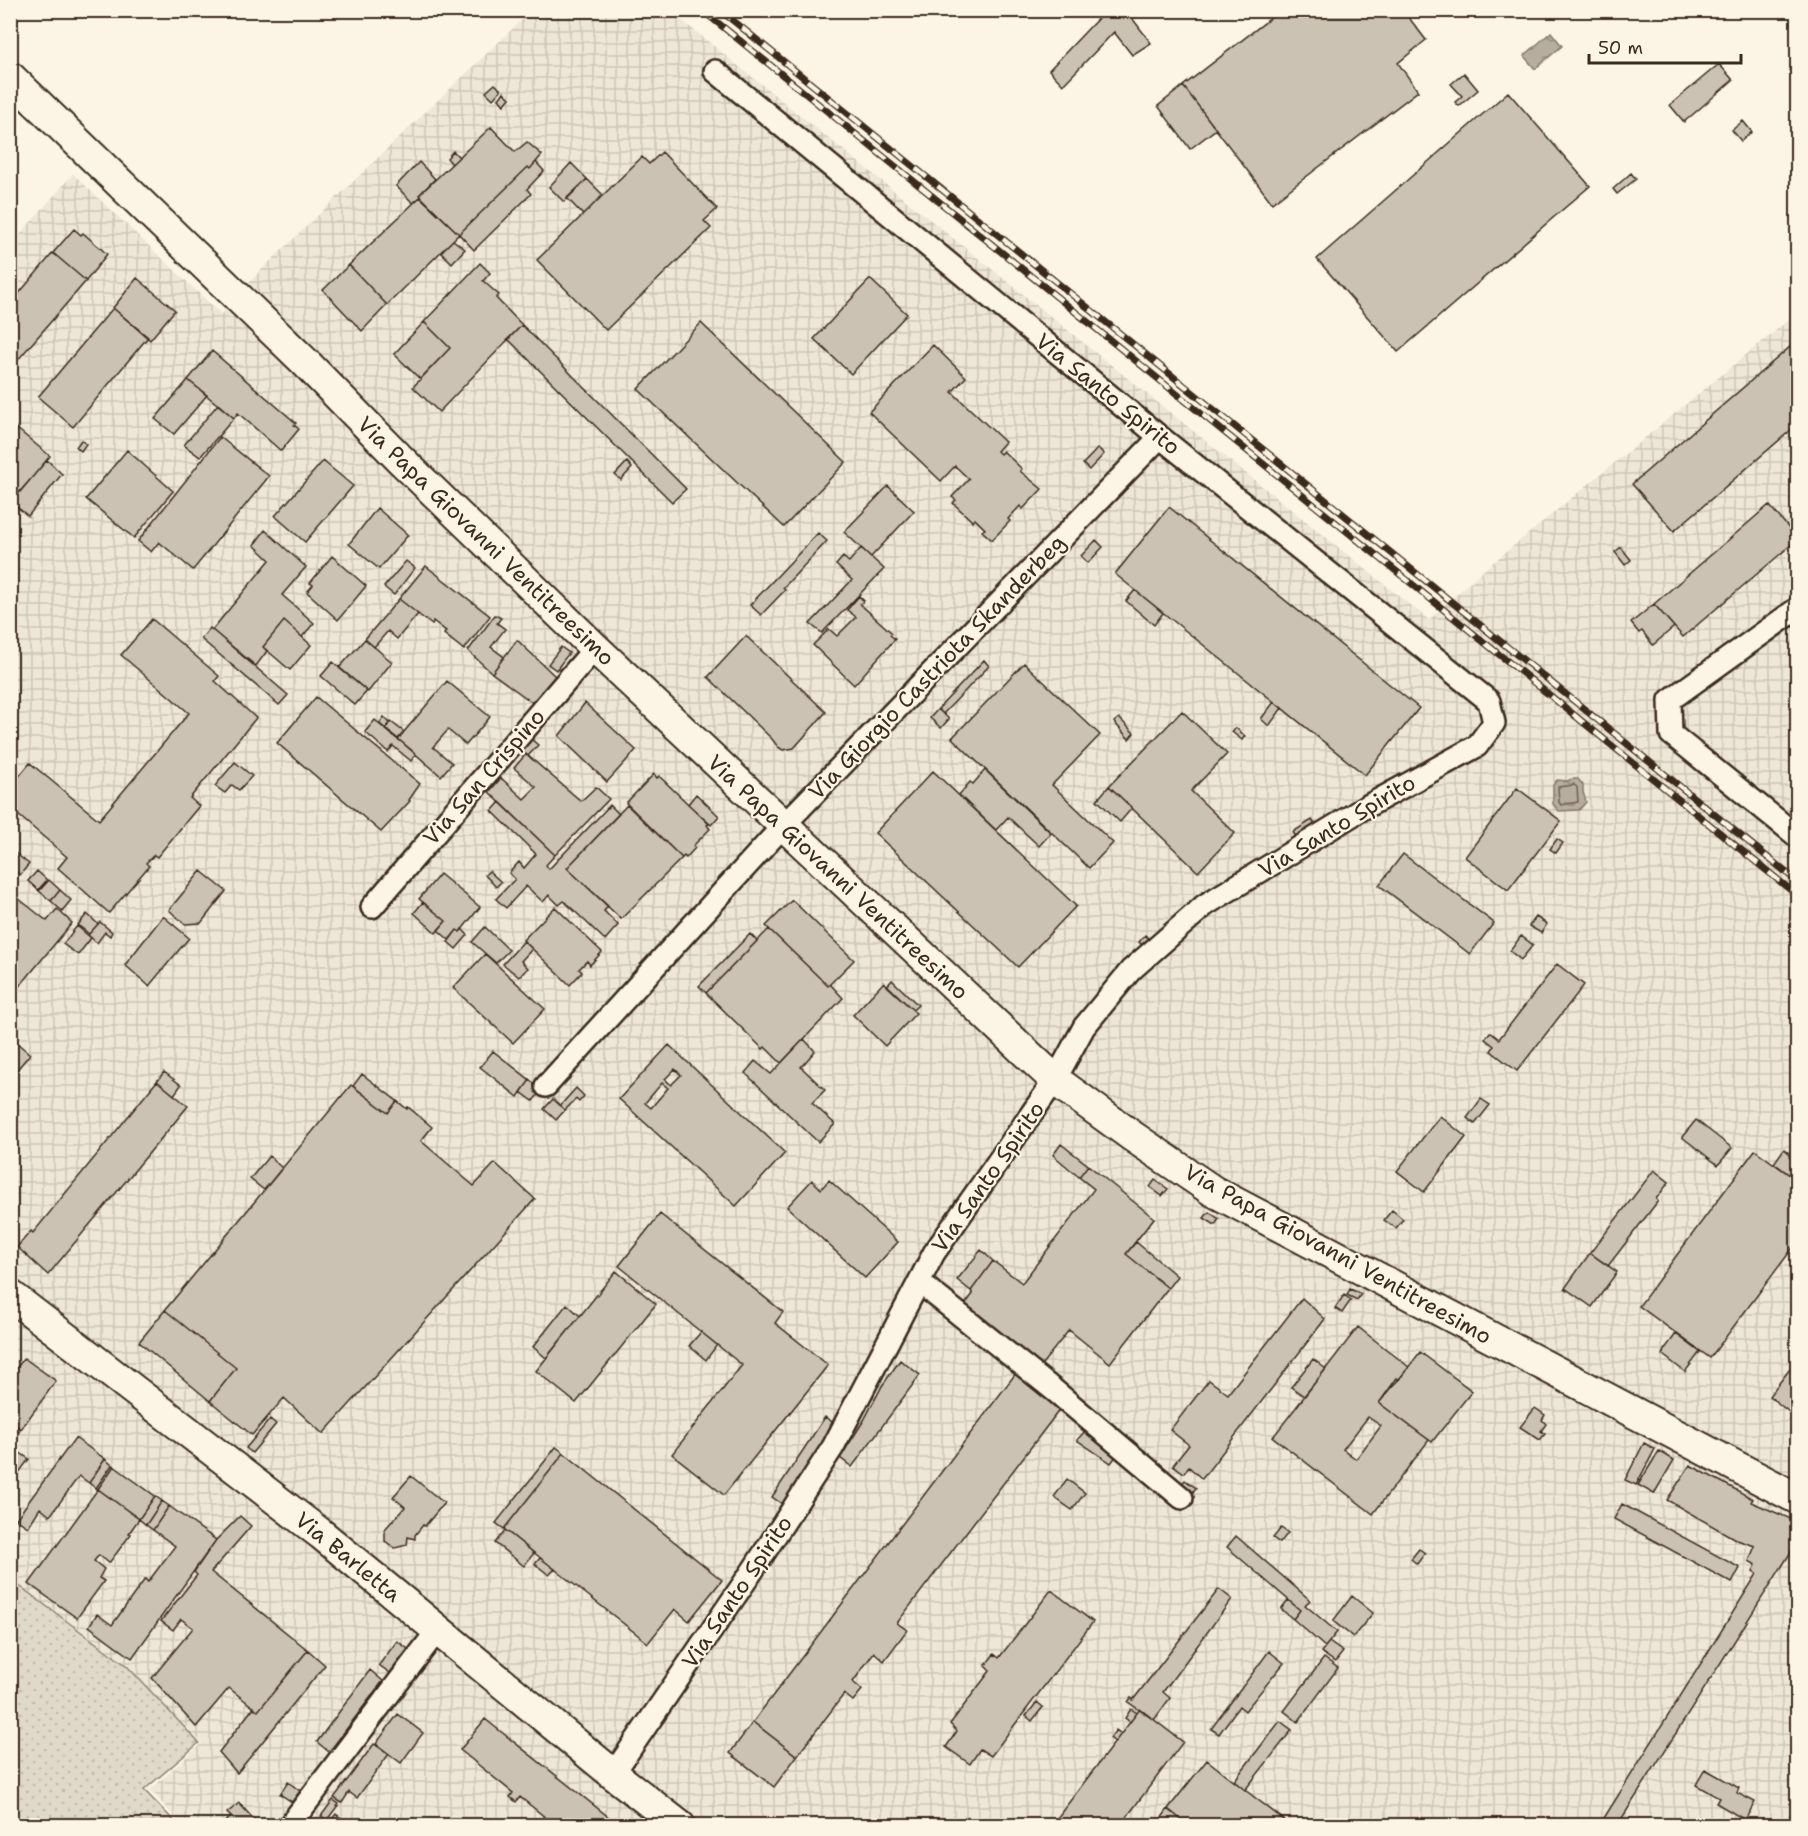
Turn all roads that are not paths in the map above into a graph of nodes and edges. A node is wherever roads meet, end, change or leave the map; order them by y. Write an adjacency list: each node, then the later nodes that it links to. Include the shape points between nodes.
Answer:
1 (715, 71): 3 (street, Via Santo Spirito)
2 (10, 77): 5 (street, Via Papa Giovanni Ventitreesimo)
3 (1160, 437): 6 (street, Via Giorgio Castriota Skanderbeg); 9 (street, Via Santo Spirito, via 1489,701 1494,723 1477,746 1364,808 1206,905 1131,970 1084,1028)
4 (1797, 608): 7 (street, via 1670,700 1671,734)
5 (595, 648): 6 (street, Via Papa Giovanni Ventitreesimo); 8 (street, Via San Crispino)
6 (783, 826): 9 (street, Via Papa Giovanni Ventitreesimo); 10 (street, Via Giorgio Castriota Skanderbeg)
7 (1797, 837)
8 (372, 907)
9 (1055, 1080): 11 (street, Via Santo Spirito, via 934,1253); 14 (street, Via Papa Giovanni Ventitreesimo, via 1213,1191)
10 (546, 1086)
11 (919, 1282): 13 (street); 16 (street, Via Santo Spirito, via 833,1447)
12 (10, 1295): 15 (street, Via Barletta, via 312,1527)
13 (1182, 1498)
14 (1797, 1499)
15 (437, 1631): 16 (street, Via Barletta); 17 (street)
16 (613, 1774): 18 (street, Via Barletta)
17 (288, 1826)
18 (680, 1826)

